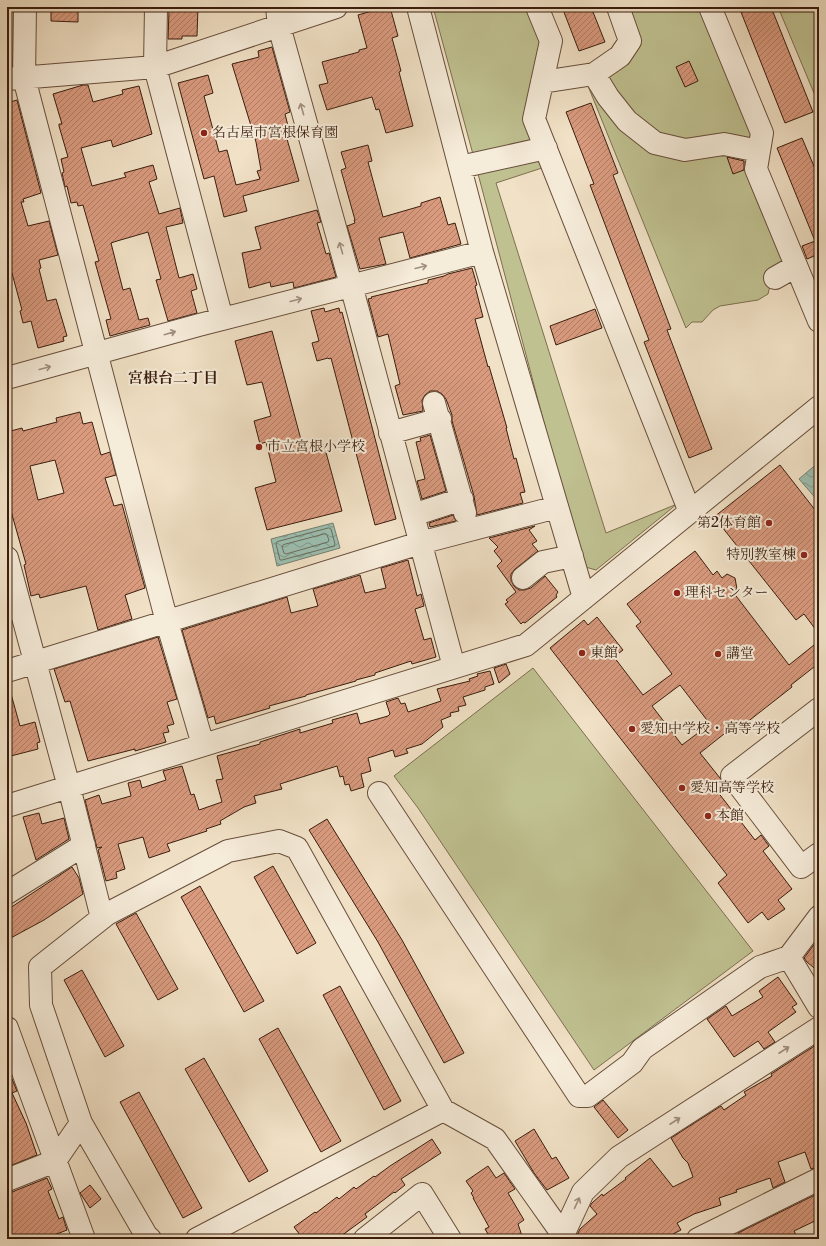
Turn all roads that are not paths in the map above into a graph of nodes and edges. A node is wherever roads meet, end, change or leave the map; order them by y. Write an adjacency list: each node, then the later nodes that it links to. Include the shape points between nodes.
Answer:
1 (24, 7): 11 (street)
2 (156, 7): 9 (street)
3 (336, 7): 8 (street)
4 (418, 7): 15 (street)
5 (538, 7): 12 (street, via 551,41)
6 (618, 7): 10 (street, via 630,41 620,56)
7 (710, 7): 14 (street, via 762,133)
8 (278, 17): 9 (street); 19 (street, one-way to 8)
9 (155, 67): 11 (street); 20 (street)
10 (594, 74): 12 (street); 14 (street, via 608,97 628,121 655,143 685,150 724,144)
11 (16, 78): 22 (street)
12 (542, 82): 13 (street, via 534,119)
13 (546, 148): 15 (street); 27 (street)
14 (759, 151): 17 (street, via 756,169)
15 (460, 167): 16 (street)
16 (482, 252): 19 (street, one-way to 16); 26 (street)
17 (796, 266): 18 (street); 21 (street)
18 (776, 278)
19 (351, 286): 20 (street, one-way to 19); 25 (street)
20 (222, 319): 22 (street, one-way to 20)
21 (819, 321)
22 (97, 354): 23 (street, one-way to 22); 34 (street)
23 (7, 378)
24 (819, 407): 27 (street)
25 (390, 433): 28 (street); 28 (street, via 437,411 464,506)
26 (557, 507): 29 (street); 30 (street)
27 (690, 512): 33 (street)
28 (413, 515): 29 (street)
29 (420, 543): 34 (street); 36 (street)
30 (572, 556): 32 (street, via 542,562); 33 (street)
31 (7, 558): 35 (street)
32 (523, 578)
33 (584, 598): 36 (street, via 526,645)
34 (167, 622): 35 (street); 39 (street)
35 (35, 663): 37 (street); 40 (street)
36 (454, 667): 39 (street)
37 (7, 671)
38 (819, 710): 44 (street, via 732,776 801,867)
39 (203, 746): 40 (street)
40 (70, 787): 42 (street); 43 (street)
41 (380, 793): 48 (street, via 579,1096 588,1096 632,1063 642,1049 760,967)
42 (7, 806)
43 (84, 845): 45 (street); 47 (street)
44 (819, 854)
45 (7, 893)
46 (819, 917): 48 (street)
47 (102, 918): 52 (street, via 228,851 279,841 297,848); 53 (street, via 40,967 41,1005)
48 (789, 957): 49 (street)
49 (819, 1008)
50 (7, 1028): 54 (street)
51 (819, 1028): 57 (street, one-way to 51, via 583,1192 619,1157)
52 (443, 1110): 57 (street, via 495,1139); 60 (street)
53 (82, 1124): 54 (street); 59 (street)
54 (55, 1161): 56 (street); 58 (street)
55 (819, 1179): 63 (street)
56 (7, 1180)
57 (562, 1237)
58 (84, 1239)
59 (150, 1239)
60 (197, 1239)
61 (365, 1239): 62 (street, via 422,1194)
62 (450, 1239)
63 (698, 1239)

